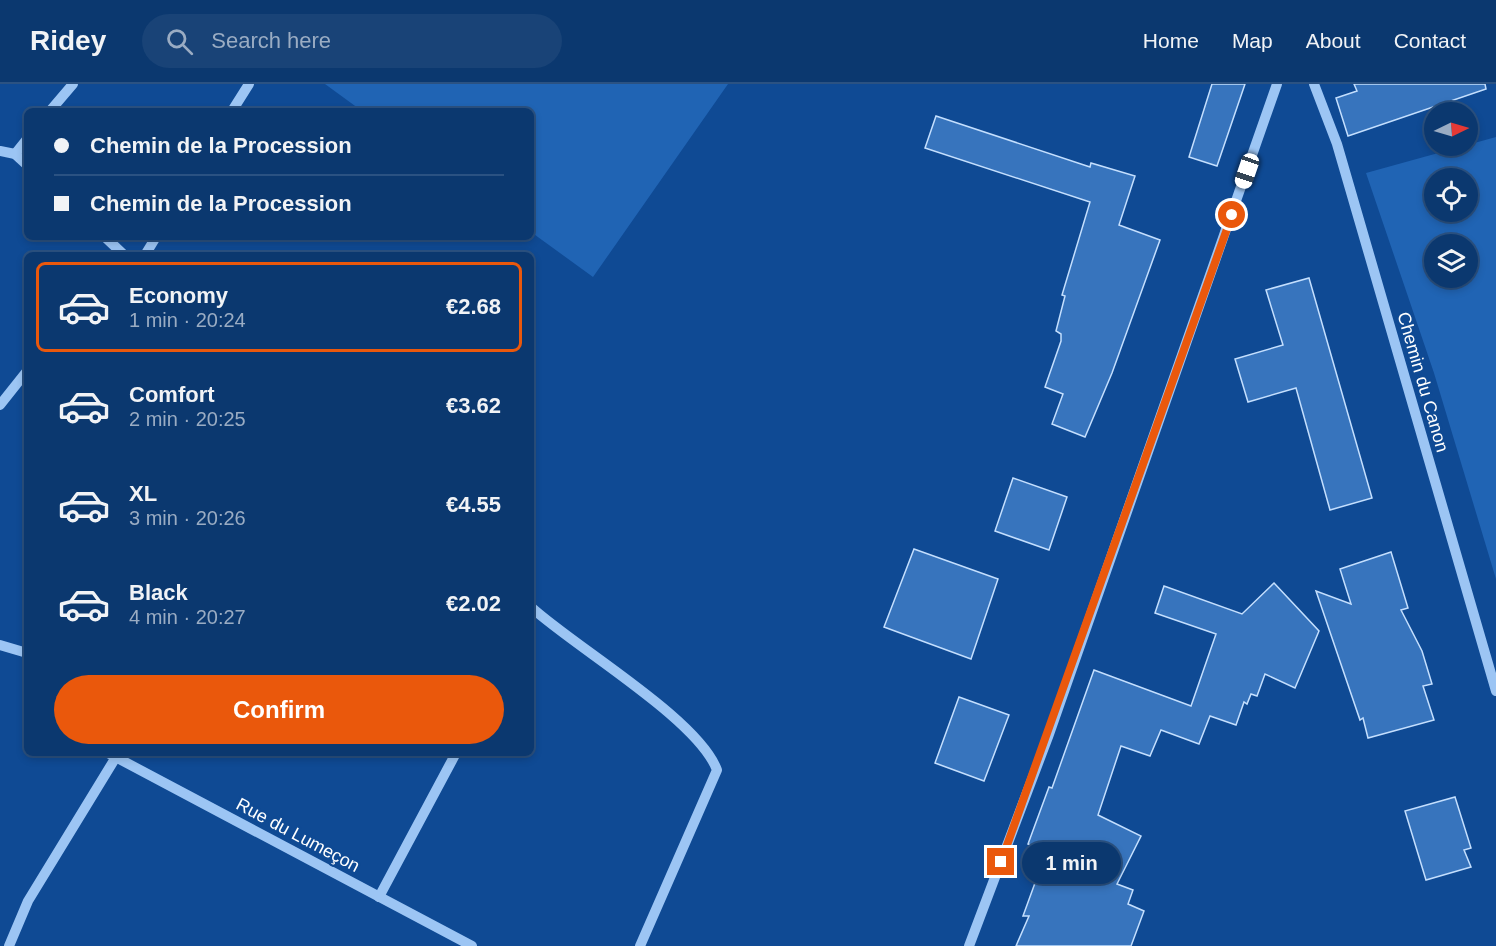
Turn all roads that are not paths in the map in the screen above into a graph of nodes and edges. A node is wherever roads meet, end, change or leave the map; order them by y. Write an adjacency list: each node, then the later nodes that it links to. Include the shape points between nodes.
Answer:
1 (73, 84): 5 (street)
2 (249, 84): 6 (street)
3 (1277, 84): 26 (street, via 1048,737)
4 (1314, 84): 18 (street, Chemin du Canon, via 1337,144)
5 (53, 108)
6 (234, 108)
7 (24, 143): 9 (street)
8 (0, 150): 9 (street)
9 (15, 154): 10 (street)
10 (24, 162)
11 (108, 240): 12 (street)
12 (121, 252)
13 (24, 375): 14 (street)
14 (0, 405)
15 (534, 613): 25 (street, via 678,721 711,755 717,770)
16 (0, 645): 17 (street)
17 (24, 651)
18 (1496, 691)
19 (111, 756): 23 (street, via 28,901)
20 (114, 756): 22 (street, Rue du Lumeçon)
21 (454, 756): 22 (street)
22 (379, 897): 24 (street, Rue du Lumeçon)
23 (9, 946)
24 (472, 946)
25 (640, 946)
26 (969, 946)

